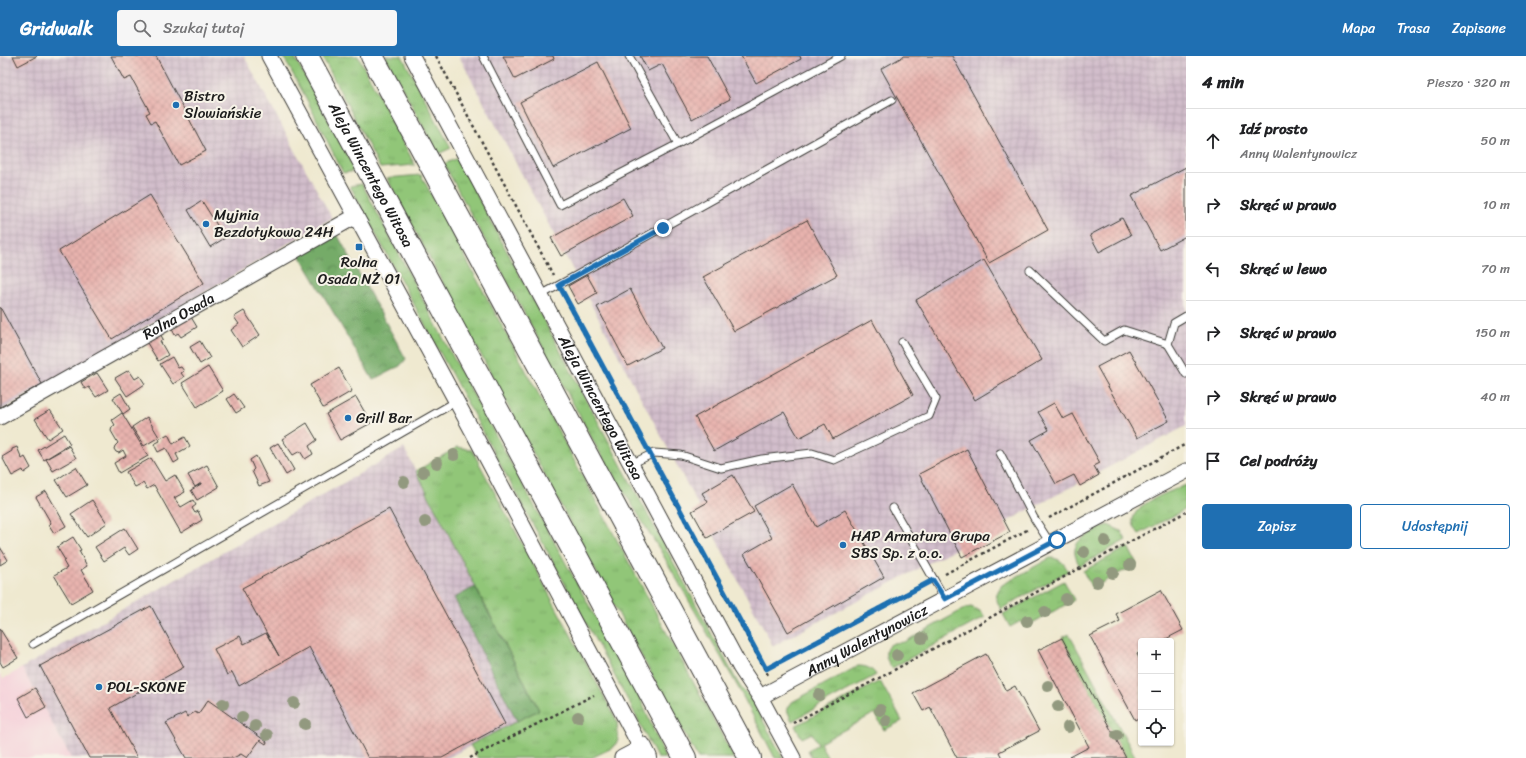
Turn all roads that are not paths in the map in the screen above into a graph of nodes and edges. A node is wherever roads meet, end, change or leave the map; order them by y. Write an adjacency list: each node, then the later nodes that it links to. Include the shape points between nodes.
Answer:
1 (269, 56): 10 (street)
2 (308, 56): 28 (main road, Aleja Wincentego Witosa)
3 (372, 56): 29 (main road)
4 (412, 56): 12 (street, Aleja Wincentego Witosa)
5 (483, 56): 9 (lane, via 560,205)
6 (629, 56): 9 (lane)
7 (841, 56): 9 (lane)
8 (892, 100): 12 (lane)
9 (678, 144)
10 (356, 216): 17 (street); 18 (street, Rolna Osada)
11 (1030, 270): 15 (lane, via 1104,341 1124,330)
12 (541, 295): 20 (street, Aleja Wincentego Witosa)
13 (1186, 316): 15 (lane, via 1174,323)
14 (902, 342): 20 (lane, via 936,398 929,416 834,460 812,453 762,459 721,468 681,455 654,453)
15 (1168, 344): 16 (lane)
16 (1186, 374)
17 (457, 401): 25 (lane); 27 (street)
18 (0, 417)
19 (1000, 453): 23 (lane)
20 (631, 464): 26 (street, Aleja Wincentego Witosa, via 740,667)
21 (1186, 472): 23 (street, Anny Walentynowicz)
22 (893, 508): 24 (lane)
23 (1050, 543): 24 (street, Anny Walentynowicz)
24 (945, 599): 26 (street, Anny Walentynowicz)
25 (33, 644)
26 (760, 697): 30 (street, Aleja Wincentego Witosa)
27 (636, 755)
28 (686, 758)
29 (750, 758)
30 (793, 758)

